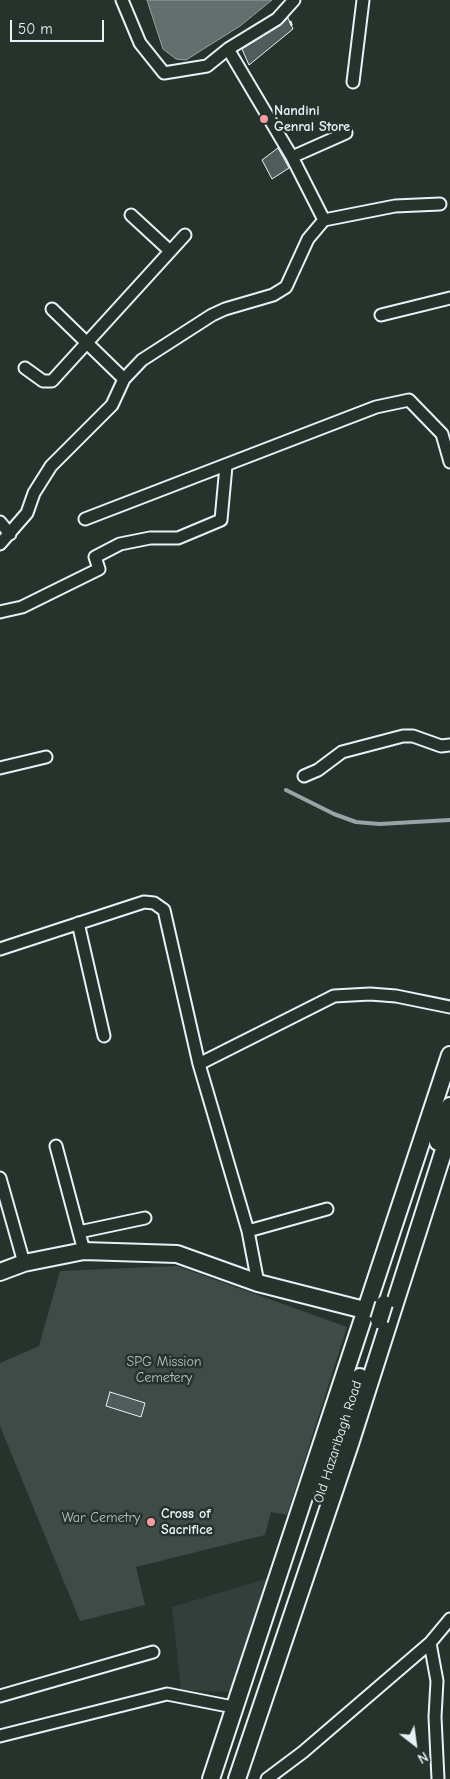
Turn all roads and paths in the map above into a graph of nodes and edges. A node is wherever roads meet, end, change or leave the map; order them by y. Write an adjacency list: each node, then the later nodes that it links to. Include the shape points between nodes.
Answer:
1 (122, 0): 4 (street, via 140,43 164,73 206,66)
2 (294, 0): 4 (street, via 277,19)
3 (362, 0): 5 (street)
4 (228, 49): 7 (street)
5 (353, 82)
6 (346, 132): 7 (street)
7 (292, 157): 10 (street)
8 (440, 204): 10 (street, via 395,206)
9 (131, 215): 12 (street)
10 (324, 220): 18 (street, via 308,239 286,286 273,296 212,315 142,360)
11 (184, 235): 12 (street)
12 (170, 251): 16 (street)
13 (450, 298): 15 (street)
14 (52, 308): 16 (street)
15 (381, 315)
16 (88, 344): 17 (street, via 52,381 43,381); 18 (street)
17 (25, 368)
18 (124, 378): 24 (street, via 112,405 51,466 34,493 27,513)
19 (446, 432): 20 (street); 21 (street, via 409,400 376,407)
20 (450, 462)
21 (226, 466): 22 (street); 26 (street, via 220,520 178,538 150,538 120,544 95,557 99,569 22,607)
22 (85, 519)
23 (0, 522): 24 (street)
24 (10, 534): 25 (street)
25 (0, 544)
26 (0, 612)
27 (450, 744): 30 (street, via 441,746 413,736 403,736 342,752)
28 (46, 757): 29 (street)
29 (0, 768)
30 (304, 776)
31 (78, 923): 32 (street); 34 (street); 36 (street, via 144,902 154,903 164,910)
32 (0, 949)
33 (450, 1007): 36 (street, via 396,996 334,996)
34 (104, 1036)
35 (450, 1055): 50 (street)
36 (199, 1064): 44 (street)
37 (450, 1079): 50 (street, Old Hazaribagh Road)
38 (450, 1106): 50 (street, Old Hazaribagh Road)
39 (450, 1131): 50 (street)
40 (56, 1146): 45 (street)
41 (0, 1178): 47 (street)
42 (327, 1210): 44 (street)
43 (145, 1218): 45 (street)
44 (248, 1231): 49 (street)
45 (78, 1232): 46 (street)
46 (84, 1251): 47 (street); 49 (street, via 177,1254)
47 (24, 1263): 48 (street)
48 (0, 1272)
49 (258, 1283): 50 (street)
50 (378, 1312): 55 (street); 58 (street, Old Hazaribagh Road); 59 (street, Old Hazaribagh Road); 60 (street)
51 (450, 1619): 52 (street)
52 (430, 1643): 61 (street); 62 (street, via 437,1681)
53 (153, 1652): 54 (street)
54 (0, 1696)
55 (233, 1707): 56 (street, via 167,1694); 57 (street)
56 (0, 1736)
57 (211, 1779)
58 (219, 1779)
59 (227, 1779)
60 (237, 1779)
61 (267, 1779)
62 (438, 1779)

